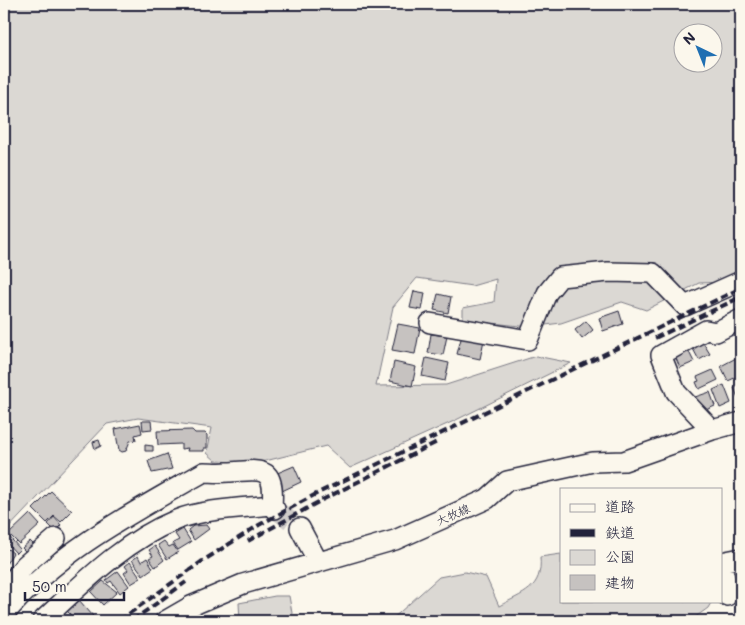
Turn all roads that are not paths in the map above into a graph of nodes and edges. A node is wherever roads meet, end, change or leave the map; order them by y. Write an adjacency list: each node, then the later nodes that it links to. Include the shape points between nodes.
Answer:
1 (741, 281): 3 (street, via 685,306 653,274 608,272 560,276 547,293 528,340)
2 (741, 320): 5 (street, via 716,332 706,330 661,355 676,392)
3 (430, 323)
4 (741, 422): 5 (street, 大牧線)
5 (712, 430): 9 (street, 大牧線, via 624,461 593,462 507,481 487,499 403,536)
6 (300, 528): 9 (street)
7 (56, 538): 12 (street, via 25,565)
8 (741, 558): 10 (street)
9 (318, 562): 16 (street, 大牧線, via 220,592)
10 (722, 563)
11 (722, 566): 13 (street)
12 (4, 590)
13 (727, 596)
14 (4, 615): 15 (street, via 18,598 76,547 204,472 255,469 268,477 273,507 176,520 115,556)
15 (42, 621)
16 (165, 621)

